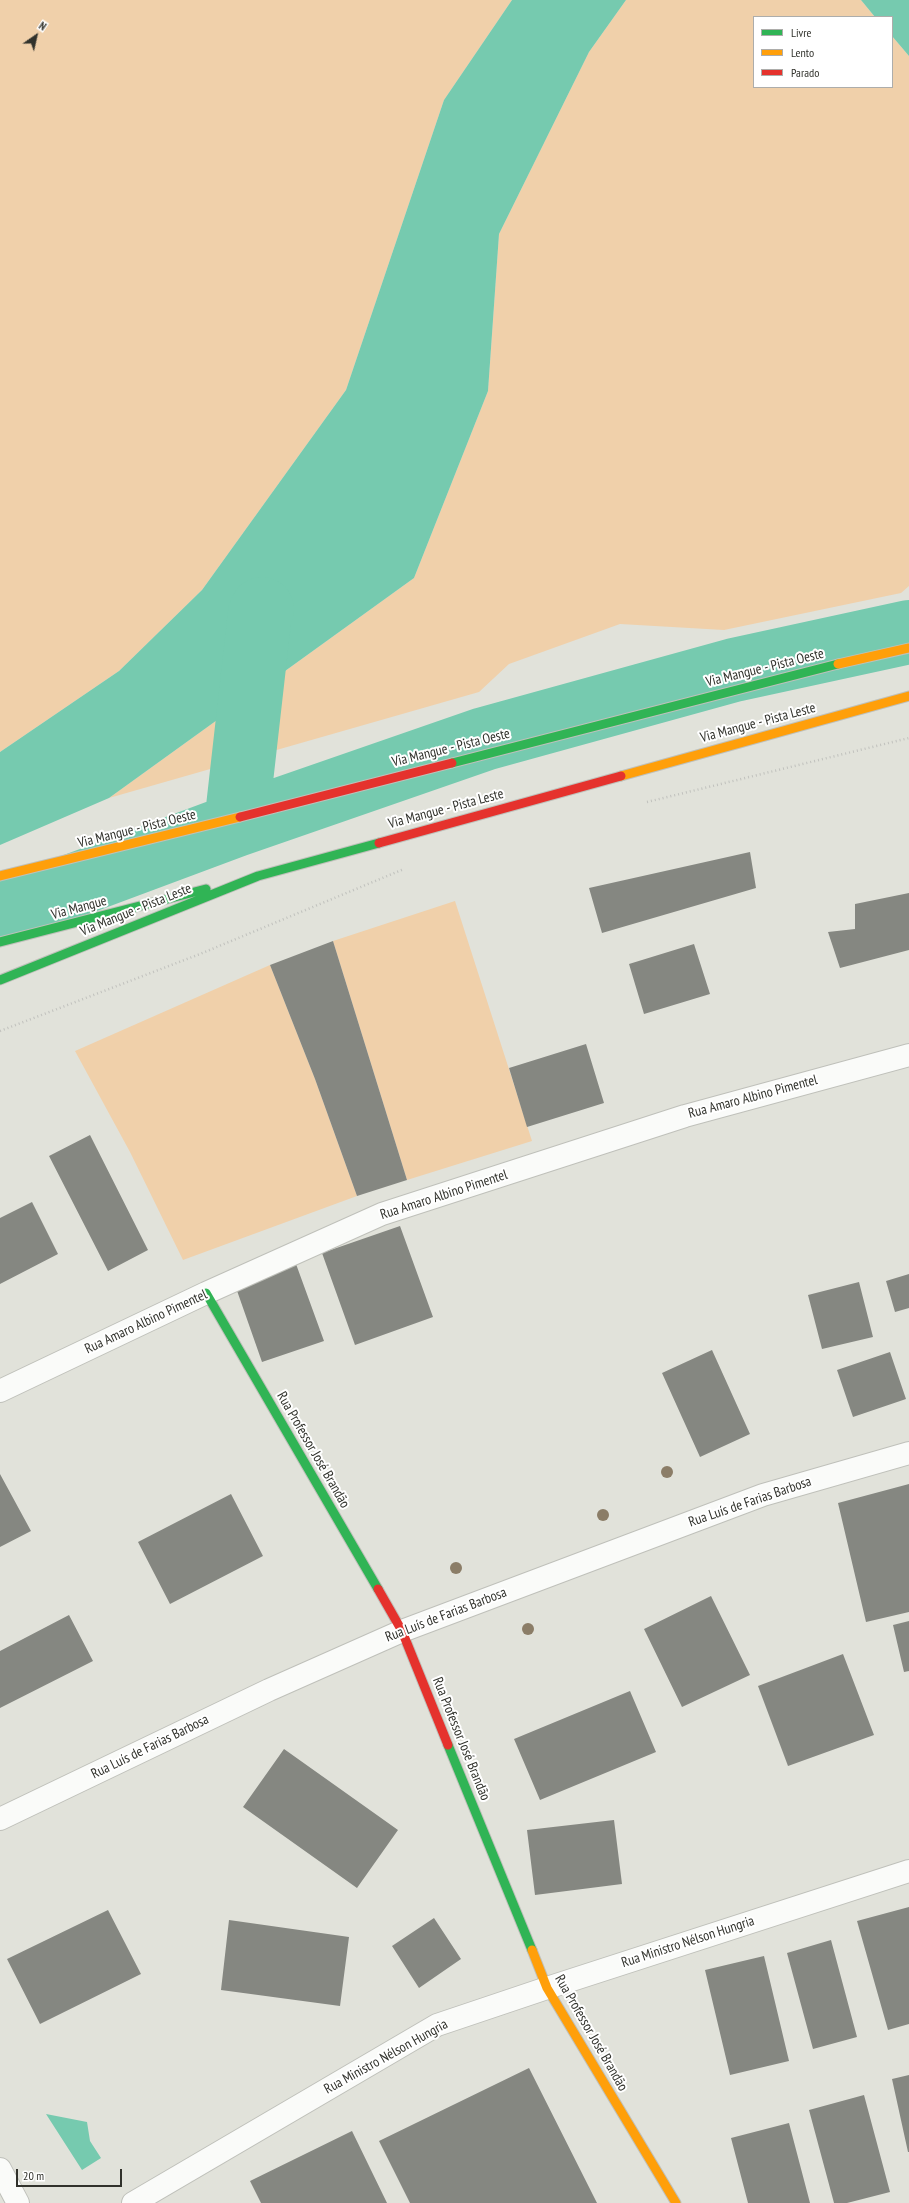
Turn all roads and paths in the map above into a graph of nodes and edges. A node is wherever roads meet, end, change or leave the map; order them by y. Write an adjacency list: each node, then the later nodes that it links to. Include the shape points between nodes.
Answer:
1 (909, 648): 6 (main road, Via Mangue - Pista Oeste, via 783,677 190,830)
2 (909, 696): 7 (main road, Via Mangue - Pista Leste)
3 (909, 738): 4 (path)
4 (645, 802)
5 (407, 868): 10 (path, via 200,954)
6 (0, 876)
7 (258, 876): 8 (main road, Via Mangue); 9 (main road, Via Mangue - Pista Leste)
8 (0, 942)
9 (0, 980)
10 (0, 1031)
11 (909, 1055): 12 (street, Rua Amaro Albino Pimentel, via 685,1116 382,1214)
12 (206, 1293): 13 (street, Rua Amaro Albino Pimentel); 15 (main road, Rua Professor José Brandão)
13 (0, 1391)
14 (909, 1453): 15 (street, Rua Luís de Farias Barbosa, via 763,1494)
15 (402, 1631): 16 (street, Rua Luís de Farias Barbosa, via 269,1690); 18 (main road, Rua Professor José Brandão)
16 (0, 1819)
17 (909, 1871): 18 (street, Rua Ministro Nélson Hungria)
18 (547, 1988): 21 (street, Rua Ministro Nélson Hungria, via 437,2025); 22 (main road, Rua Professor José Brandão)
19 (0, 2169): 20 (street)
20 (18, 2203)
21 (133, 2203)
22 (676, 2203)

